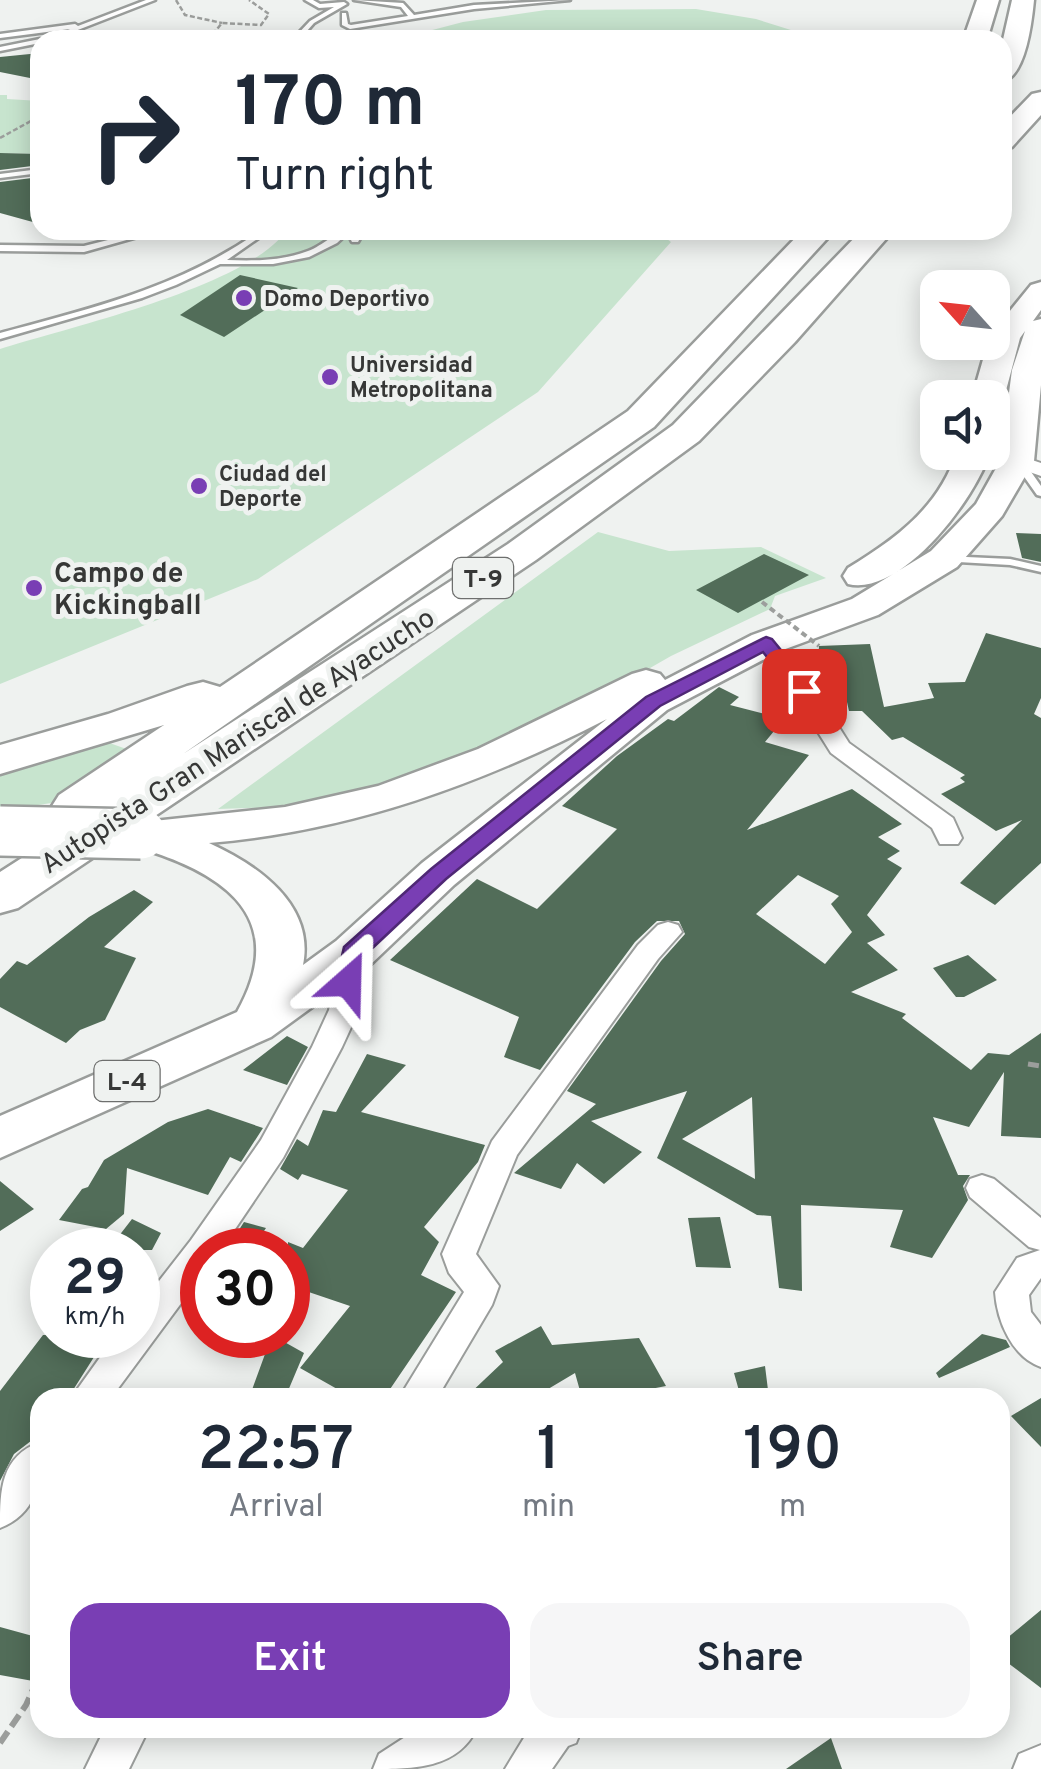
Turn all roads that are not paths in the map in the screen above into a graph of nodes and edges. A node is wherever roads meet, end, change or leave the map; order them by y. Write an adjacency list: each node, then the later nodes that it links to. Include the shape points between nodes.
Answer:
1 (152, 0): 17 (lane)
2 (357, 0): 9 (lane); 12 (lane)
3 (434, 0): 14 (lane)
4 (567, 0): 8 (lane)
5 (988, 0): 23 (highway)
6 (1023, 0): 28 (highway)
7 (304, 1): 12 (lane); 18 (lane)
8 (542, 1): 10 (lane)
9 (403, 2): 16 (lane)
10 (510, 2): 11 (lane)
11 (472, 3): 14 (lane)
12 (344, 4): 18 (lane)
13 (370, 6): 19 (lane)
14 (444, 12): 16 (lane)
15 (344, 14): 19 (lane, via 346,26)
16 (412, 17): 19 (lane)
17 (100, 22): 20 (lane); 21 (lane)
18 (312, 22): 22 (lane)
19 (379, 22)
20 (43, 30)
21 (76, 30)
22 (304, 30)
23 (979, 30)
24 (30, 32): 25 (lane)
25 (0, 36)
26 (30, 43): 27 (lane)
27 (0, 49)
28 (1012, 51)
29 (1041, 100): 30 (highway)
30 (1012, 130)
31 (0, 168): 32 (lane)
32 (30, 169)
33 (30, 171): 34 (lane)
34 (0, 176)
35 (126, 240): 41 (lane)
36 (253, 240): 43 (lane)
37 (335, 240): 43 (lane, via 298,258)
38 (811, 240): 54 (highway, Autopista Gran Mariscal de Ayacucho / T-9, via 641,419)
39 (869, 240): 59 (highway, Autopista Gran Mariscal de Ayacucho / T-9, via 686,433 522,552)
40 (0, 248): 41 (lane)
41 (39, 248): 42 (lane)
42 (0, 257)
43 (223, 262): 46 (lane)
44 (1041, 291): 47 (main road, via 1005,336)
45 (1041, 328): 48 (main road, L-4, via 1024,388)
46 (0, 336)
47 (993, 380)
48 (1029, 466): 50 (lane); 51 (main road, L-4)
49 (970, 470): 57 (main road, via 932,526 840,589 479,767 345,812)
50 (1041, 493)
51 (944, 559): 52 (lane); 53 (main road, L-4, via 866,607)
52 (1041, 569)
53 (764, 623): 58 (street, via 840,748 944,824); 62 (main road, L-4, via 653,702 438,874)
54 (269, 671): 55 (highway); 59 (highway, Autopista Gran Mariscal de Ayacucho / T-9, via 64,814)
55 (0, 760)
56 (0, 832): 57 (main road, bridge)
57 (146, 834): 63 (main road, via 228,870 268,904 279,926 278,978)
58 (949, 838)
59 (13, 872): 60 (highway, via 8,919)
60 (0, 926)
61 (668, 932): 72 (street, via 502,1150 459,1254 482,1286 480,1295)
62 (353, 953): 63 (main road, L-4); 66 (street, via 344,1010 327,1047 272,1149)
63 (254, 1024): 64 (main road, L-4)
64 (0, 1138)
65 (982, 1188): 67 (street)
66 (217, 1228)
67 (1041, 1237)
68 (1041, 1264): 70 (street, via 1029,1268 1012,1292 1014,1316)
69 (180, 1279): 71 (street)
70 (1041, 1352)
71 (96, 1388)
72 (423, 1388)
73 (30, 1472): 74 (street)
74 (0, 1510)
75 (123, 1738): 79 (street)
76 (441, 1738): 80 (street)
77 (549, 1738): 81 (street)
78 (1041, 1766): 82 (street)
79 (106, 1769)
80 (394, 1769)
81 (526, 1769)
82 (1034, 1769)

